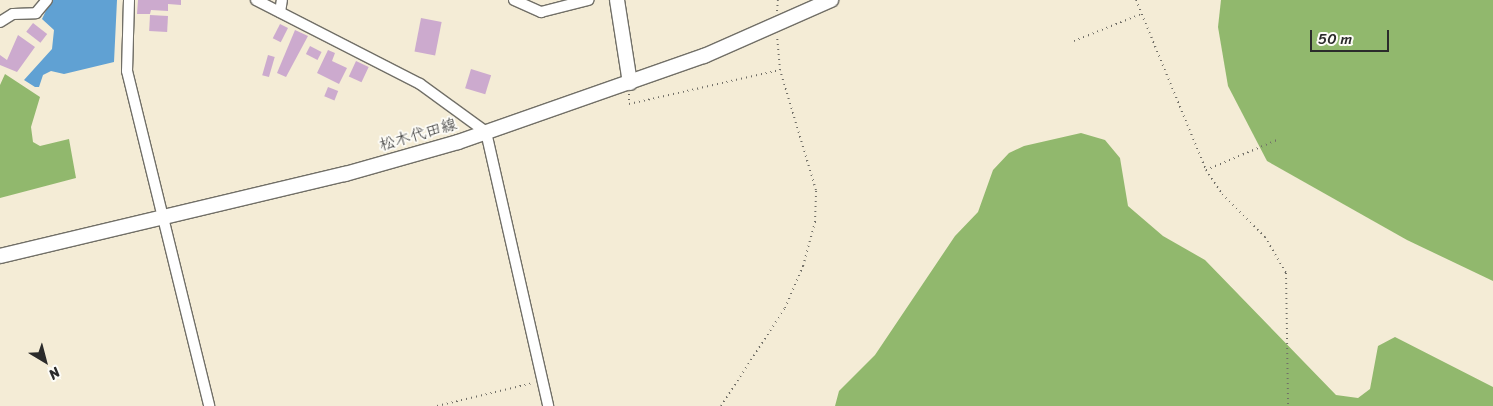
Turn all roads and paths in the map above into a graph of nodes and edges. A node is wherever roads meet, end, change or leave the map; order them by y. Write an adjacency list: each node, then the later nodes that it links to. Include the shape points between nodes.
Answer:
1 (47, 0): 12 (street, via 36,12 12,14)
2 (129, 0): 21 (street, via 127,70)
3 (256, 0): 10 (street)
4 (282, 0): 10 (street)
5 (514, 0): 6 (street, via 541,12)
6 (588, 0)
7 (617, 0): 16 (main road)
8 (831, 0): 13 (main road, 松木代田線)
9 (1136, 0): 11 (path)
10 (280, 12): 18 (street, via 420,84)
11 (1141, 14): 14 (path); 20 (path)
12 (0, 22)
13 (777, 24): 15 (path); 16 (main road, 松木代田線)
14 (1074, 41)
15 (780, 70): 17 (path); 27 (path, via 816,190 815,222 803,266 785,308)
16 (630, 83): 18 (main road, 松木代田線)
17 (629, 104)
18 (486, 132): 21 (main road, 松木代田線, via 345,174); 23 (street)
19 (1277, 140): 20 (path)
20 (1206, 170): 28 (path, via 1222,194 1264,237 1286,273)
21 (163, 217): 22 (main road, 松木代田線); 24 (street)
22 (0, 256)
23 (543, 381): 25 (path); 26 (street)
24 (208, 406)
25 (437, 406)
26 (548, 406)
27 (721, 406)
28 (1288, 406)

